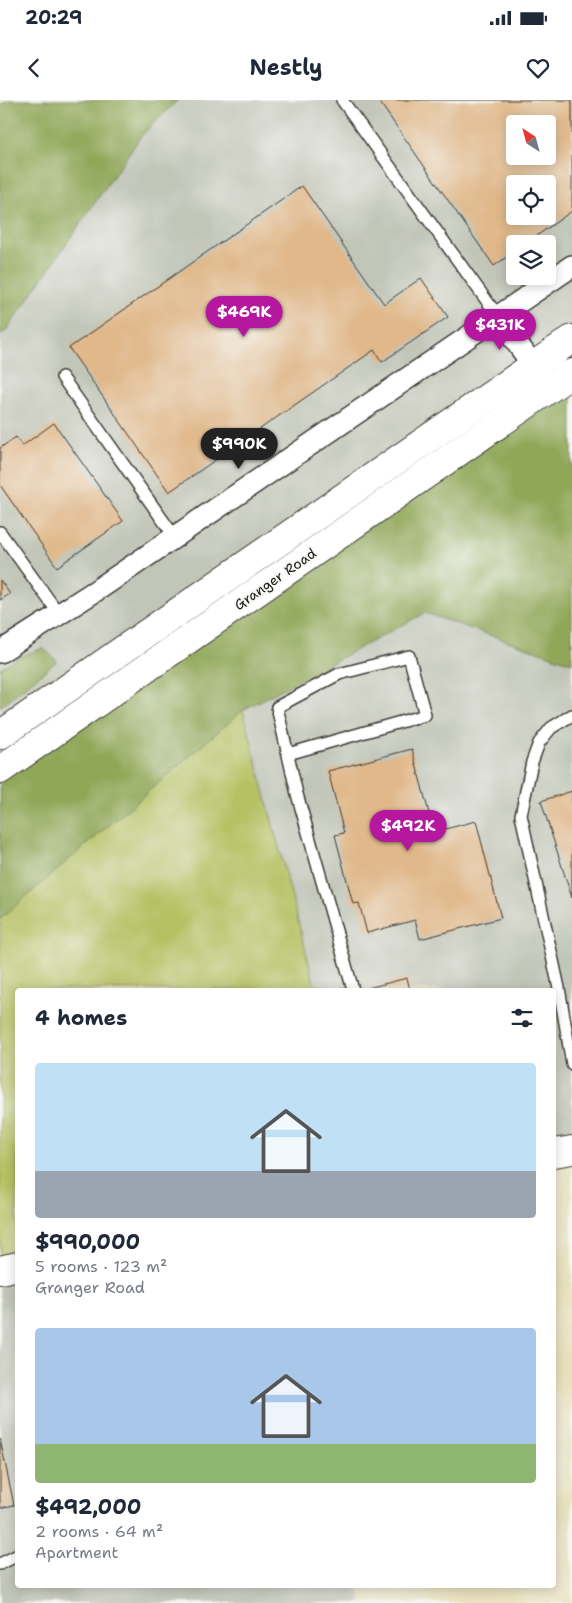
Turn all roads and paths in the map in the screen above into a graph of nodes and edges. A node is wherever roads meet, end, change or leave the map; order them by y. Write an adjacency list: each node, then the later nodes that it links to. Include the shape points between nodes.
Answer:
1 (342, 100): 3 (lane)
2 (572, 266): 3 (street)
3 (497, 315): 5 (street); 10 (street)
4 (572, 339): 5 (main road)
5 (532, 365): 8 (street); 14 (main road)
6 (572, 373): 8 (main road, Granger Road)
7 (62, 377): 10 (lane)
8 (549, 389): 16 (main road, Granger Road)
9 (0, 532): 11 (lane)
10 (174, 536): 11 (street)
11 (59, 614): 12 (street)
12 (0, 652)
13 (572, 715): 18 (lane, via 551,728 539,743 521,814)
14 (0, 734)
15 (288, 754): 15 (lane, via 277,707 338,674 410,656 425,715); 17 (lane)
16 (0, 770)
17 (352, 988)
18 (572, 1064)
19 (572, 1150): 20 (main road)
20 (556, 1154)
21 (15, 1267): 22 (main road)
22 (0, 1270)
23 (15, 1556): 24 (lane)
24 (0, 1564)

